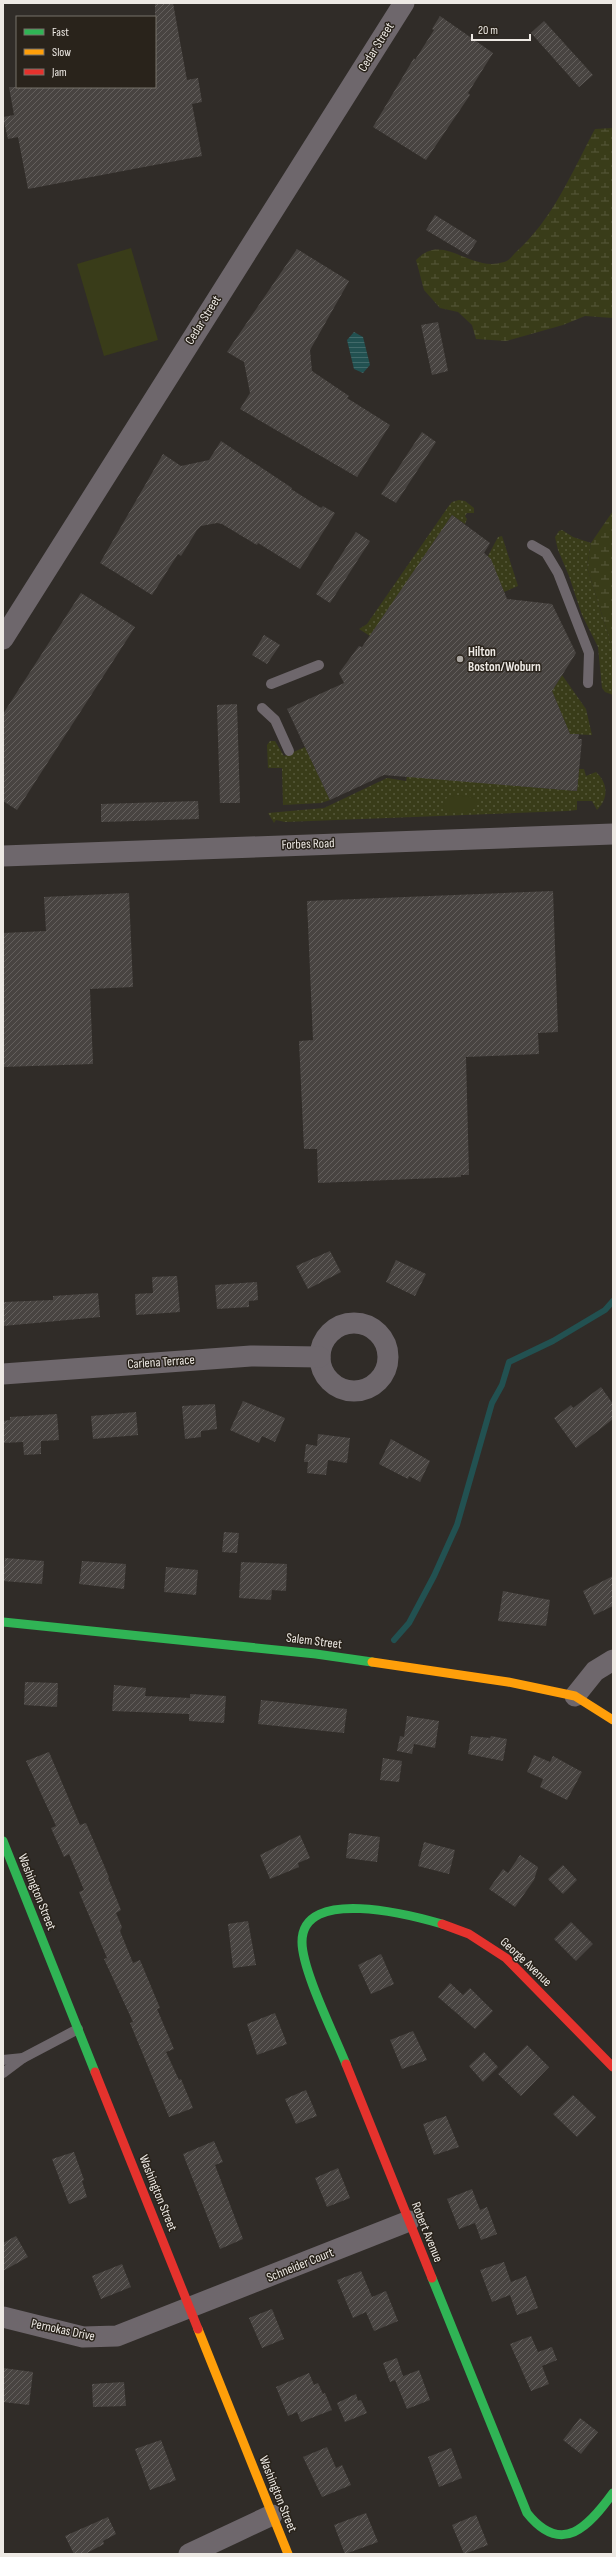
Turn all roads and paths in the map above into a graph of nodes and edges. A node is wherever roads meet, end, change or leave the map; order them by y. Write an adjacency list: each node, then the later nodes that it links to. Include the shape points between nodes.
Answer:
1 (404, 3): 3 (street, Cedar Street)
2 (532, 545): 5 (lane, via 546,553 558,573 589,652)
3 (3, 639)
4 (319, 665): 6 (lane)
5 (588, 683)
6 (271, 684)
7 (262, 708): 8 (lane, via 275,720)
8 (289, 751)
9 (613, 834): 10 (street, Forbes Road)
10 (3, 856)
11 (320, 1357): 12 (street, Carlena Terrace, via 251,1356)
12 (3, 1374)
13 (3, 1622): 15 (main road, Salem Street, via 316,1654 508,1682)
14 (613, 1660): 15 (street, via 595,1671)
15 (575, 1696): 16 (main road, Salem Street)
16 (613, 1720)
17 (3, 1841): 19 (main road, Washington Street)
18 (306, 1923): 22 (main road, George Avenue, via 326,1910 360,1909 432,1921 471,1935 506,1958); 24 (main road, Robert Avenue, via 301,1944 305,1963)
19 (78, 2029): 20 (lane); 25 (main road, Washington Street)
20 (22, 2058): 21 (lane); 23 (lane)
21 (3, 2060)
22 (613, 2067)
23 (3, 2073)
24 (409, 2221): 25 (street, Schneider Court); 27 (main road, Robert Avenue, via 527,2513 540,2528 558,2535 571,2534 583,2529)
25 (190, 2309): 26 (street, Pernokas Drive, via 131,2332 104,2338 76,2336); 28 (main road, Washington Street)
26 (3, 2317)
27 (613, 2493)
28 (272, 2515): 29 (street); 30 (main road, Washington Street)
29 (189, 2554)
30 (288, 2554)

